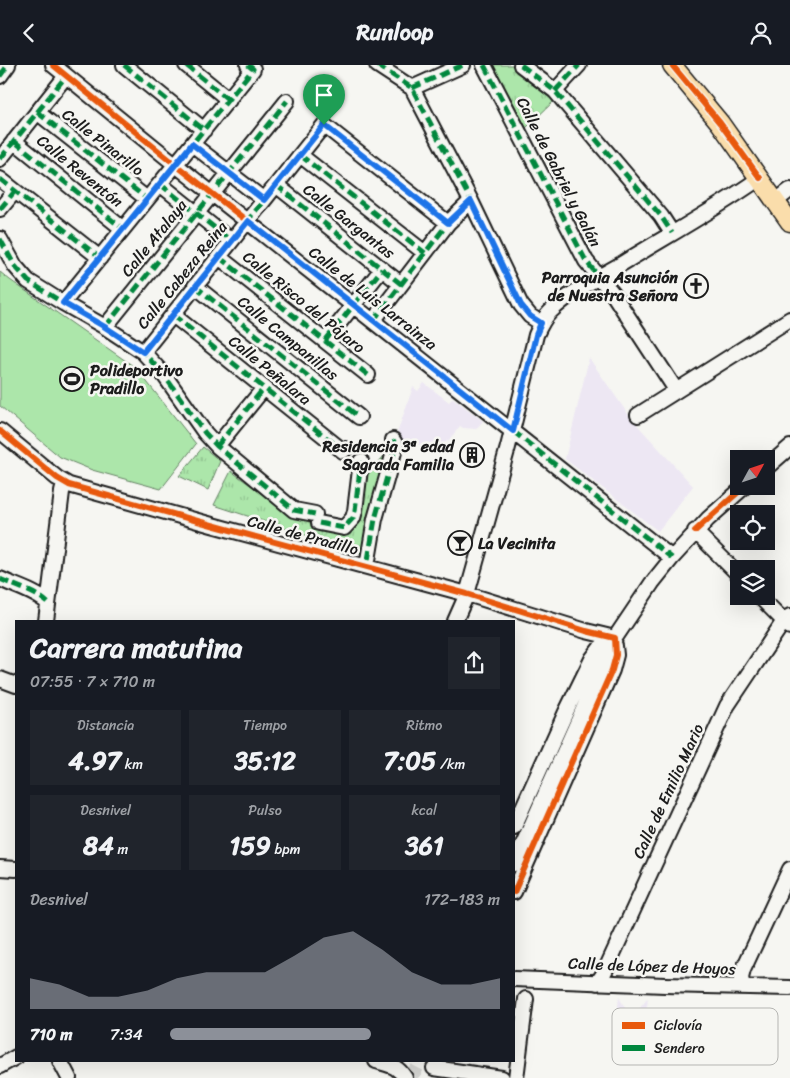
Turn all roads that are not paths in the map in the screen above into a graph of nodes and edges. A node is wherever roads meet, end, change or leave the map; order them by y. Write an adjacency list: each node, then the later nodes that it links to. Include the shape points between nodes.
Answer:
1 (8, 65): 12 (street)
2 (53, 65): 13 (street, Calle de Luis Larrainza)
3 (124, 65): 19 (street)
4 (186, 65): 16 (street)
5 (377, 65): 14 (street)
6 (463, 65): 14 (street)
7 (484, 65): 50 (street, Calle de Gabriel y Galán, via 586,261)
8 (521, 65): 15 (street)
9 (579, 65): 15 (street)
10 (672, 65): 27 (main road, via 720,123)
11 (250, 67): 16 (street)
12 (0, 76)
13 (66, 76): 18 (street); 24 (street, Calle de Luis Larrainza)
14 (412, 87): 35 (street)
15 (555, 91): 43 (street)
16 (228, 100): 19 (street)
17 (287, 101): 25 (street, Calle Atalaya)
18 (37, 112): 20 (street); 33 (street, Calle Pinarillo)
19 (204, 130): 21 (street)
20 (14, 141): 23 (street); 42 (street, Calle Reventón)
21 (192, 144): 24 (street); 25 (street)
22 (300, 155): 29 (street, Calle Cabeza Reina); 41 (street, Calle Cabeza Reina, via 324,125); 46 (street)
23 (0, 159)
24 (176, 164): 28 (street); 32 (street, Calle de Luis Larrainza)
25 (229, 172): 32 (street, Calle Atalaya); 34 (street)
26 (0, 179): 31 (street)
27 (760, 179): 36 (main road); 43 (street)
28 (160, 185): 33 (street); 38 (street)
29 (276, 185): 34 (street, Calle Cabeza Reina); 49 (street, Calle Gargantas)
30 (790, 190): 36 (street)
31 (15, 191): 37 (street); 48 (street)
32 (212, 193): 38 (street, Calle Atalaya); 39 (street, Calle de Luis Larrainza)
33 (147, 199): 42 (street)
34 (264, 200): 39 (street, Calle Cabeza Reina)
35 (471, 201): 41 (street); 58 (street, via 521,305)
36 (776, 201): 40 (main road)
37 (0, 209)
38 (196, 213): 45 (street); 59 (street, Calle Atalaya)
39 (248, 221): 45 (street, Calle Cabeza Reina); 54 (street, Calle de Luis Larrainza)
40 (790, 222)
41 (448, 223): 46 (street)
42 (123, 229): 48 (street)
43 (672, 233): 50 (street)
44 (0, 239): 53 (street, via 21,274)
45 (231, 241): 47 (street, Calle Cabeza Reina)
46 (425, 253): 51 (street)
47 (219, 257): 52 (street, Calle Cabeza Reina); 60 (street, Calle Risco del Pájaro)
48 (100, 258): 53 (street)
49 (382, 269): 51 (street, Calle Gargantas); 54 (street)
50 (599, 277): 58 (street, via 560,303); 64 (street, Calle de Gabriel y Galán)
51 (402, 284): 57 (street)
52 (195, 286): 55 (street, Calle Cabeza Reina); 66 (street, Calle Campanillas)
53 (63, 303): 59 (street)
54 (354, 305): 57 (street, Calle de Luis Larrainza); 60 (street)
55 (173, 315): 61 (street, Calle Cabeza Reina); 63 (street, Calle Peñalara)
56 (790, 319): 64 (street)
57 (373, 321): 68 (street, Calle de Luis Larrainza)
58 (541, 323): 68 (street)
59 (105, 327): 61 (street)
60 (325, 341): 62 (street, Calle Risco del Pájaro)
61 (143, 352): 70 (street)
62 (368, 375)
63 (264, 388): 70 (street); 72 (street, Calle Peñalara, via 343,451)
64 (676, 390): 65 (street)
65 (638, 415)
66 (359, 417)
67 (0, 431): 75 (street, Calle de Pradillo)
68 (513, 431): 78 (street, Calle de Luis Larrainza); 82 (street)
69 (393, 440): 79 (street, via 396,445 375,519)
70 (217, 447): 74 (street, via 294,510 344,528 355,511)
71 (790, 447): 73 (street)
72 (345, 449)
73 (775, 460)
74 (361, 461)
75 (64, 484): 82 (street, Calle de Pradillo); 83 (street)
76 (735, 495): 77 (street)
77 (695, 531): 78 (street); 80 (street)
78 (672, 558): 88 (street)
79 (368, 560)
80 (730, 566)
81 (0, 579): 83 (street)
82 (467, 593): 86 (street); 88 (street, Calle de Pradillo)
83 (48, 603): 85 (street)
84 (769, 605): 87 (street)
85 (46, 620)
86 (455, 620)
87 (788, 621): 98 (street, Calle de Emilio Mario, via 727,706)
88 (615, 638): 91 (street, via 601,647 592,659); 92 (street); 96 (street, via 616,655 612,670)
89 (0, 679): 90 (street)
90 (15, 685)
91 (515, 825)
92 (515, 862)
93 (0, 868): 94 (street)
94 (15, 869)
95 (790, 869): 99 (street, via 743,970)
96 (515, 890)
97 (515, 979): 98 (street, Calle de López de Hoyos)
98 (597, 983): 99 (street, Calle de López de Hoyos)
99 (742, 986): 100 (street, Calle de López de Hoyos)
100 (790, 988)
101 (526, 999): 112 (street)
102 (15, 1058): 106 (street)
103 (61, 1062): 108 (street)
104 (383, 1062): 105 (street)
105 (396, 1064): 109 (street); 110 (street)
106 (0, 1066)
107 (433, 1069): 111 (street)
108 (69, 1078)
109 (385, 1078)
110 (404, 1078)
111 (502, 1078)
112 (516, 1078)

